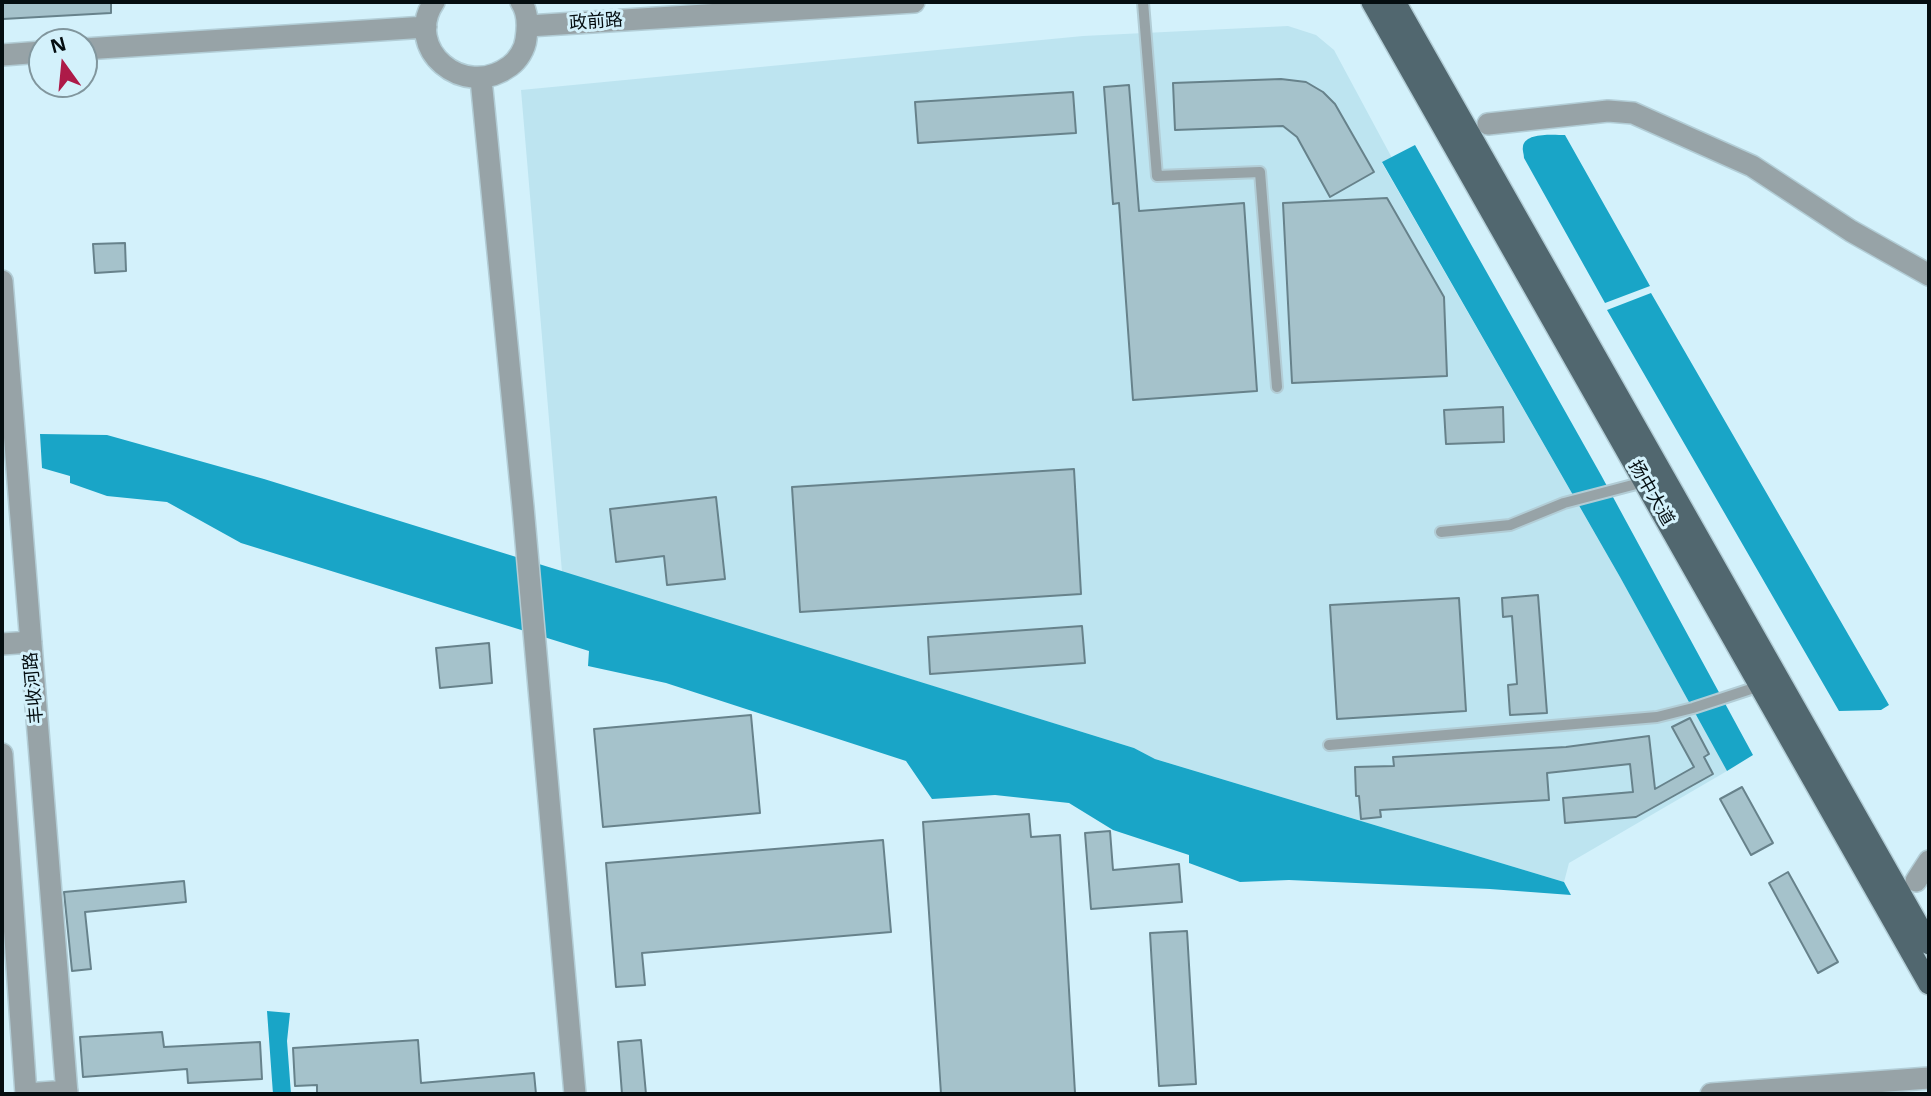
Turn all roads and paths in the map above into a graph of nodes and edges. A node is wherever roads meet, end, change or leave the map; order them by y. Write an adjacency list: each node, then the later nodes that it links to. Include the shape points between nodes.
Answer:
1 (434, 2): 8 (street)
2 (520, 2): 7 (street)
3 (914, 2): 7 (street, 政前路)
4 (1143, 2): 16 (lane, via 1157,176 1260,172)
5 (1372, 2): 17 (main road, 扬中大道)
6 (1395, 2): 28 (main road, 扬中大道)
7 (528, 26): 12 (street, via 525,45 515,62 500,74)
8 (426, 27): 9 (street); 12 (street, via 430,48 442,65 460,76)
9 (98, 48)
10 (28, 53): 11 (street)
11 (2, 55)
12 (481, 79): 33 (street)
13 (1488, 124): 14 (street, via 1608,111 1633,113 1752,166)
14 (1929, 275)
15 (2, 281): 18 (street, 丰收河路)
16 (1277, 387)
17 (1644, 482): 19 (lane, via 1564,503 1510,525); 22 (main road, 扬中大道)
18 (10, 484): 20 (street, 丰收河路)
19 (1441, 532)
20 (31, 642): 21 (street); 31 (street, 丰收河路)
21 (2, 644)
22 (1760, 686): 23 (lane, via 1657,717); 29 (main road, 扬中大道)
23 (1329, 744)
24 (2, 754): 26 (street)
25 (1929, 861): 27 (street)
26 (6, 869): 32 (street)
27 (1916, 881)
28 (1929, 944)
29 (1929, 984)
30 (1929, 1077): 34 (street)
31 (67, 1092): 32 (street)
32 (26, 1094)
33 (575, 1094)
34 (1711, 1094)

